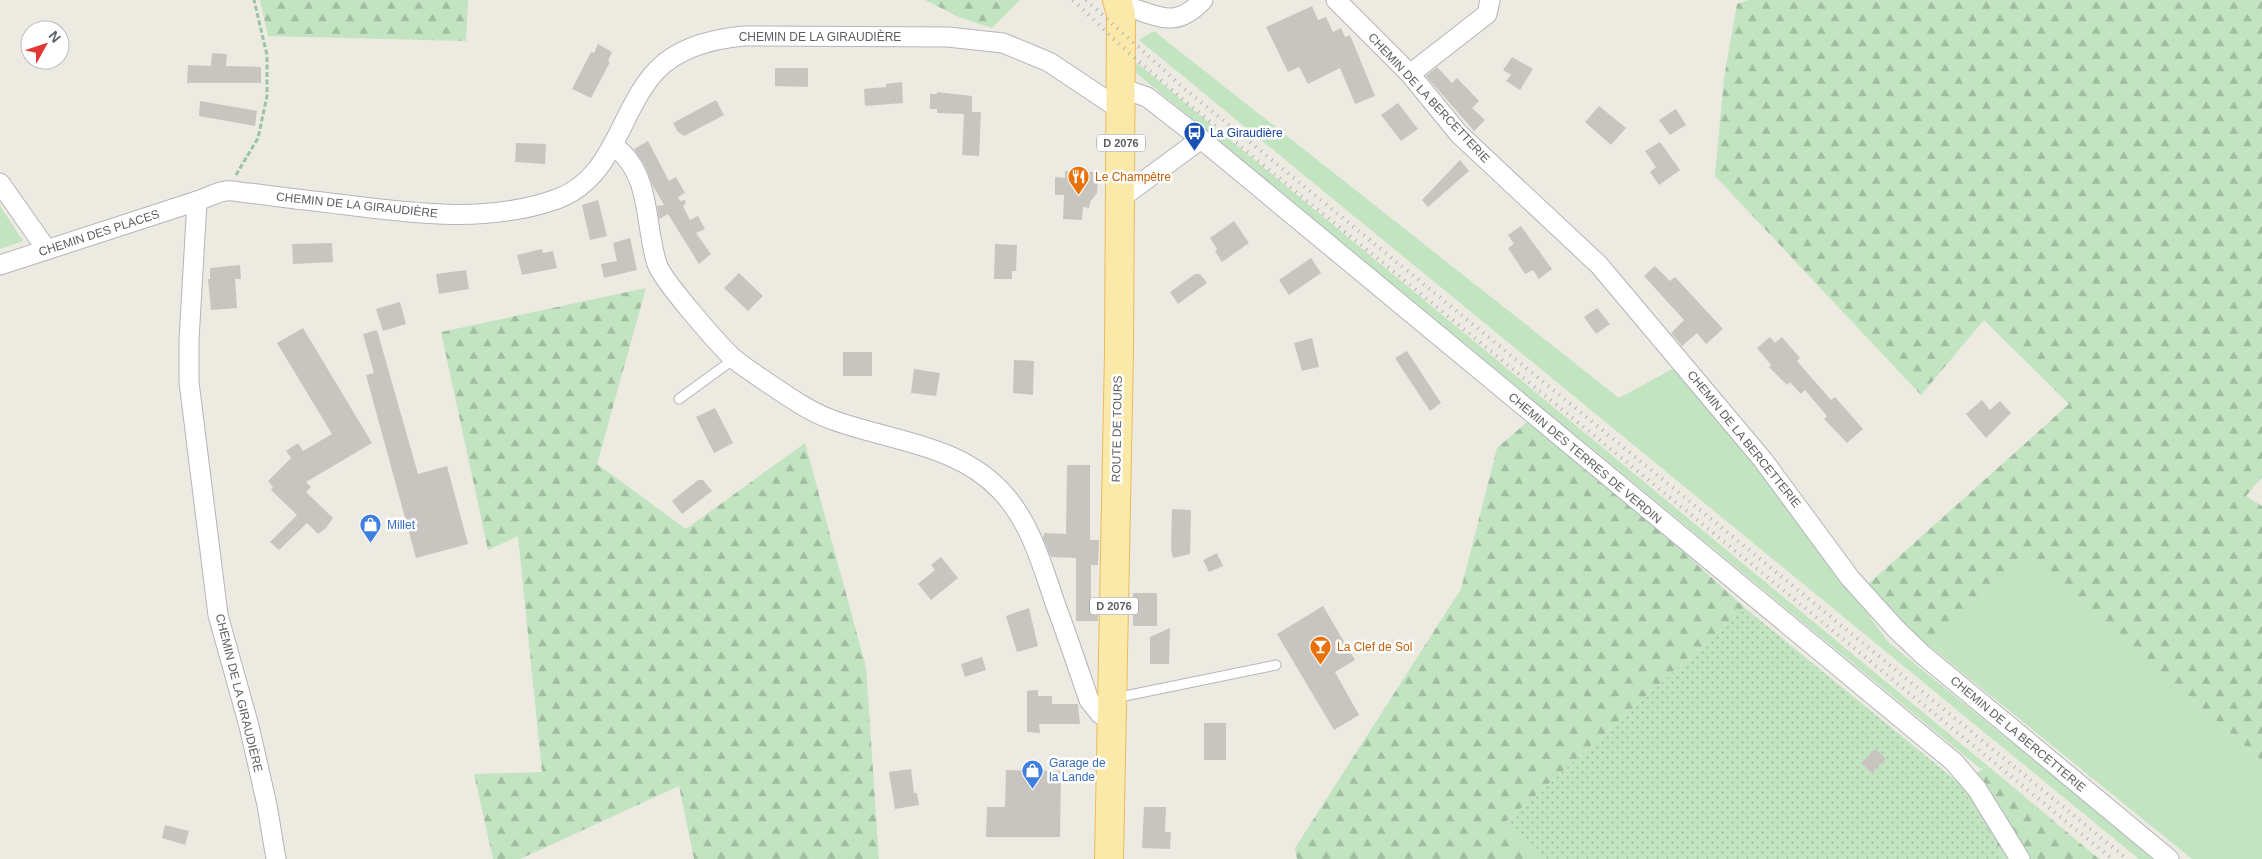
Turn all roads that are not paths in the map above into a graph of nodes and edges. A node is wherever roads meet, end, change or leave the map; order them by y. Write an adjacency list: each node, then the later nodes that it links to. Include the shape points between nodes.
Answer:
1 (1203, 0): 4 (street, via 1187,15 1173,19)
2 (1336, 0): 5 (street, CHEMIN DE LA BERCETTERIE)
3 (1490, 0): 5 (street, via 1487,14)
4 (1118, 2): 6 (main road, ROUTE DE TOURS / D 2076)
5 (1410, 74): 21 (street, CHEMIN DE LA BERCETTERIE, via 1460,134 1574,240 1617,285 1763,460 1850,578 1896,629)
6 (1121, 99): 7 (street, CHEMIN DES TERRES DE VERDIN, via 1146,97); 8 (street, CHEMIN DE LA GIRAUDIÈRE, via 1036,55 1003,43 948,37 743,36 722,38 688,49 658,68 640,92); 10 (main road, ROUTE DE TOURS / D 2076)
7 (1201, 139): 10 (street); 20 (street, CHEMIN DES TERRES DE VERDIN, via 1954,762 1981,797)
8 (614, 146): 11 (street, CHEMIN DE LA GIRAUDIÈRE, via 589,178 568,194 547,202 493,212 432,214 226,191); 14 (street, via 624,153 646,197 657,265)
9 (0, 183): 12 (street)
10 (1120, 198): 17 (main road, ROUTE DE TOURS / D 2076)
11 (197, 201): 12 (street, CHEMIN DES PLACES); 18 (street, CHEMIN DE LA GIRAUDIÈRE, via 189,382 218,615 253,743)
12 (47, 250): 13 (street, CHEMIN DES PLACES)
13 (0, 265)
14 (734, 359): 15 (lane); 17 (street, via 798,404 830,419 948,454 973,467 1002,491 1025,524 1089,700 1100,714)
15 (679, 399)
16 (1276, 665): 17 (lane)
17 (1112, 708): 19 (main road, ROUTE DE TOURS / D 2076)
18 (276, 859)
19 (1109, 859)
20 (2020, 859)
21 (2169, 859)

